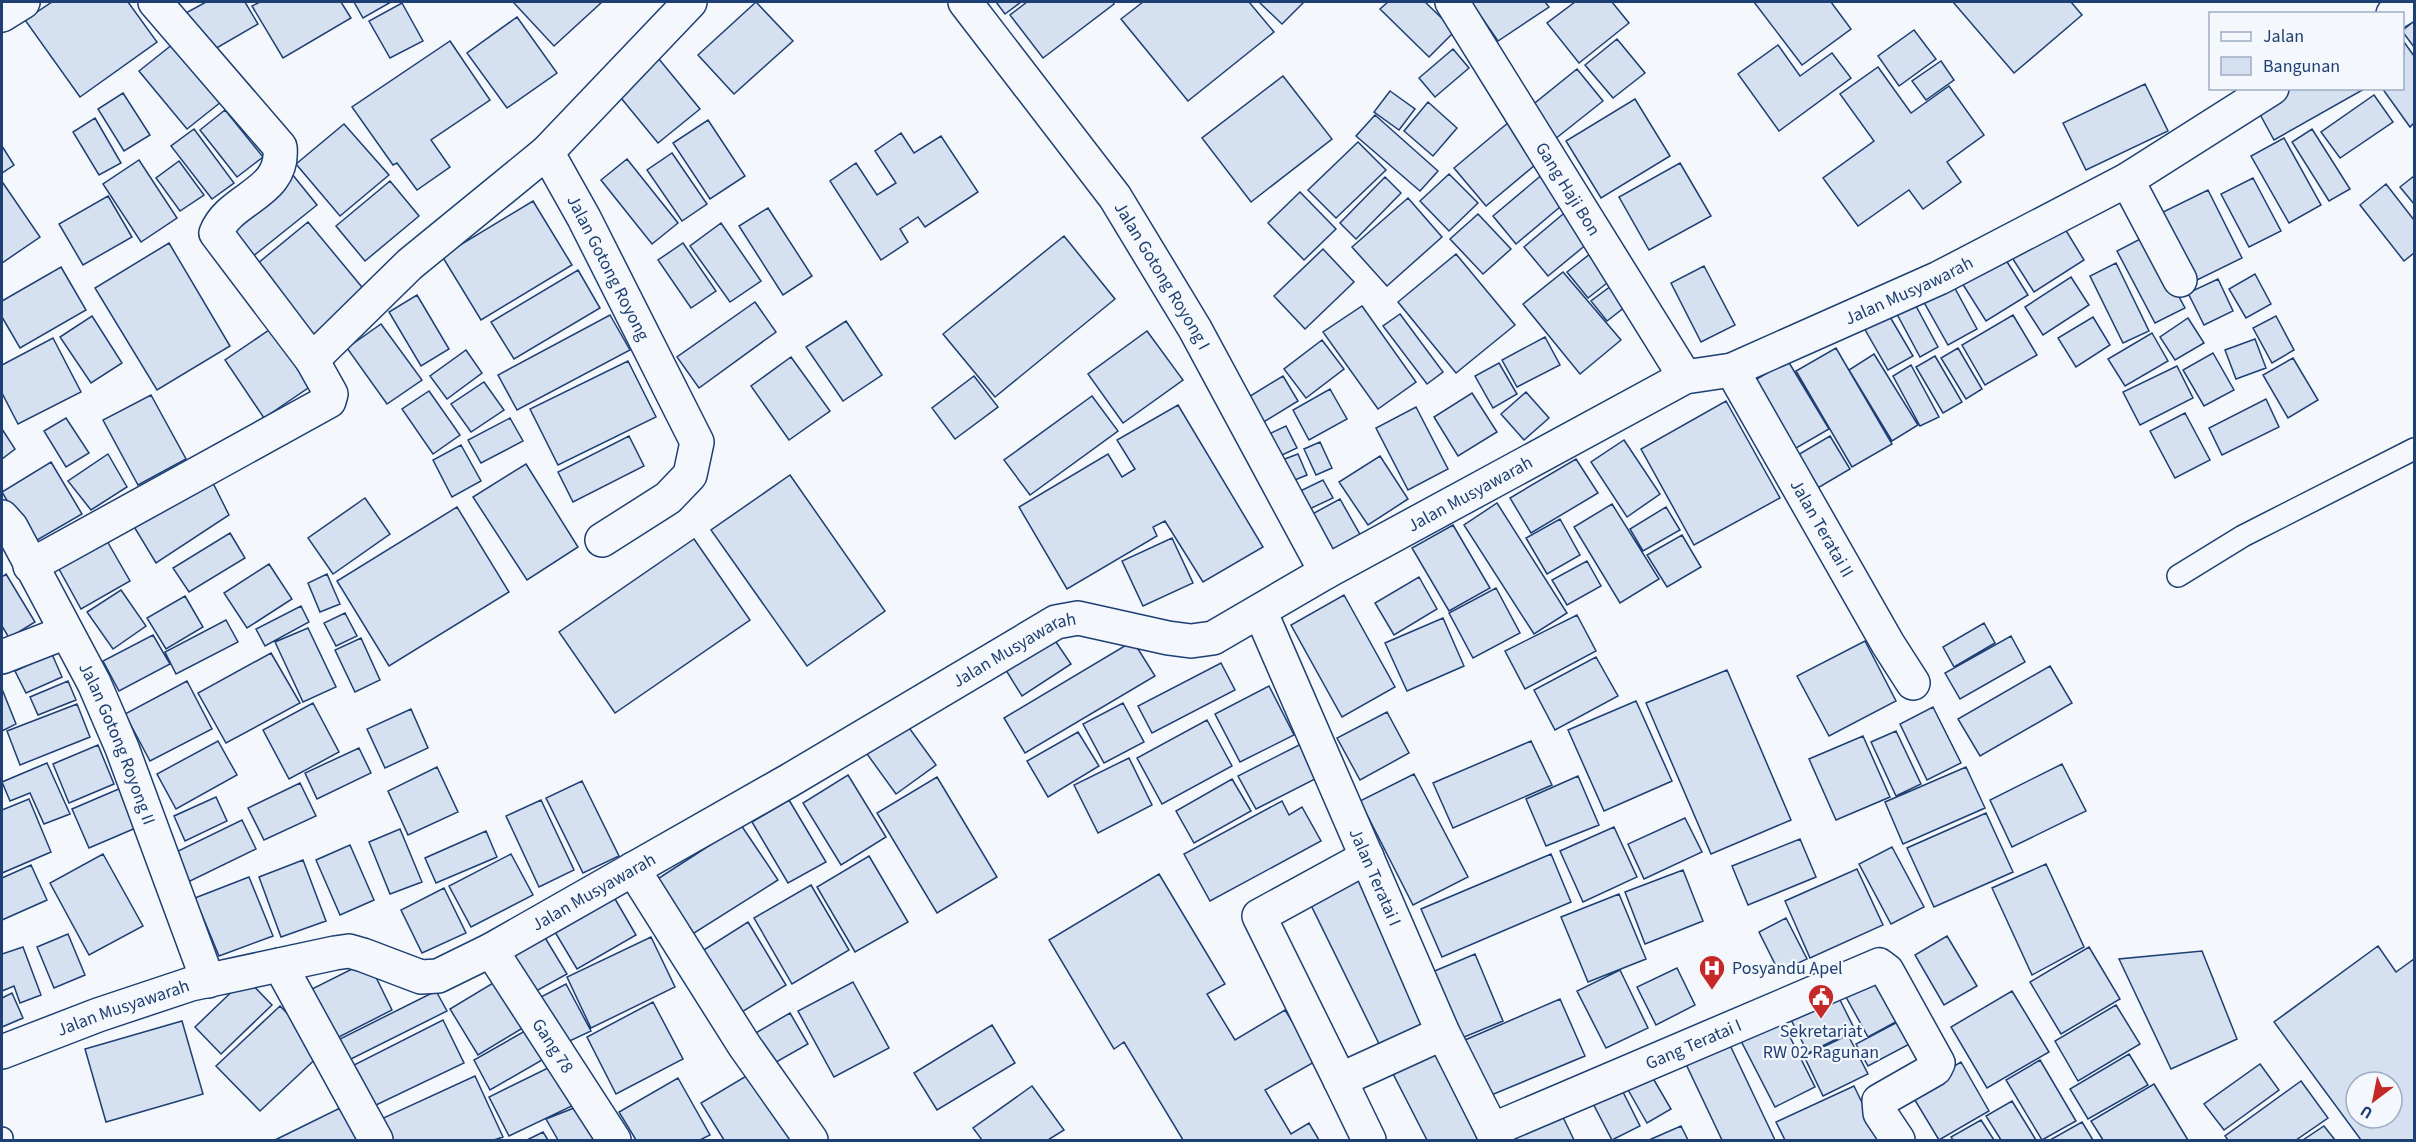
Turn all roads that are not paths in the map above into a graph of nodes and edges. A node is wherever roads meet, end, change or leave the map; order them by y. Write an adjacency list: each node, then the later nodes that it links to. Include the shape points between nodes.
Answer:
1 (22, 2): 8 (street)
2 (155, 2): 13 (street, via 280,147 281,159 271,180 223,221 216,233)
3 (690, 2): 10 (street)
4 (964, 2): 20 (street, Jalan Gotong Royong I, via 1115,196 1195,329)
5 (1452, 2): 15 (street, Gang Haji Bon)
6 (2413, 2): 7 (street)
7 (2396, 12)
8 (2, 15)
9 (2269, 90): 11 (street, Jalan Musyawarah)
10 (547, 152): 13 (street, via 410,264); 18 (street, Jalan Gotong Royong, via 697,442 690,475 668,498)
11 (2127, 180): 12 (street); 14 (street, Jalan Musyawarah, via 1939,278)
12 (2180, 280)
13 (312, 360): 19 (street, via 329,387 329,401)
14 (1732, 370): 15 (street, Jalan Musyawarah); 25 (street, Jalan Teratai II)
15 (1685, 377): 20 (street, Jalan Musyawarah)
16 (2415, 449): 21 (lane, via 2243,536)
17 (2, 517): 19 (street, Jalan Gotong Royong II)
18 (602, 540)
19 (30, 566): 23 (street, Jalan Gotong Royong II)
20 (1326, 572): 22 (street, Jalan Musyawarah)
21 (2178, 576)
22 (1260, 611): 26 (street, Jalan Teratai I); 27 (street, Jalan Musyawarah, via 1213,638 1191,640 1078,618 1056,622)
23 (66, 632): 24 (street); 30 (street, Jalan Gotong Royong II, via 94,683 122,748)
24 (2, 657)
25 (1913, 683)
26 (1367, 857): 31 (street, Jalan Teratai I); 33 (street, via 1259,916)
27 (633, 869): 28 (street, Jalan Musyawarah); 37 (street, via 744,1045)
28 (491, 950): 29 (street, Jalan Musyawarah, via 438,976 421,977 349,951); 36 (street, Gang 78)
29 (280, 965): 30 (street, Jalan Musyawarah); 35 (street)
30 (208, 981): 32 (street, Jalan Musyawarah, via 98,1015)
31 (1443, 1033): 33 (street); 34 (street, Jalan Teratai I)
32 (2, 1052)
33 (1340, 1080): 38 (street)
34 (1494, 1135): 39 (street, Gang Teratai I, via 1879,965 1887,971 1938,1063 1935,1069 1879,1101 1880,1113)
35 (376, 1140)
36 (614, 1140)
37 (811, 1140)
38 (1368, 1140)
39 (1898, 1140)

